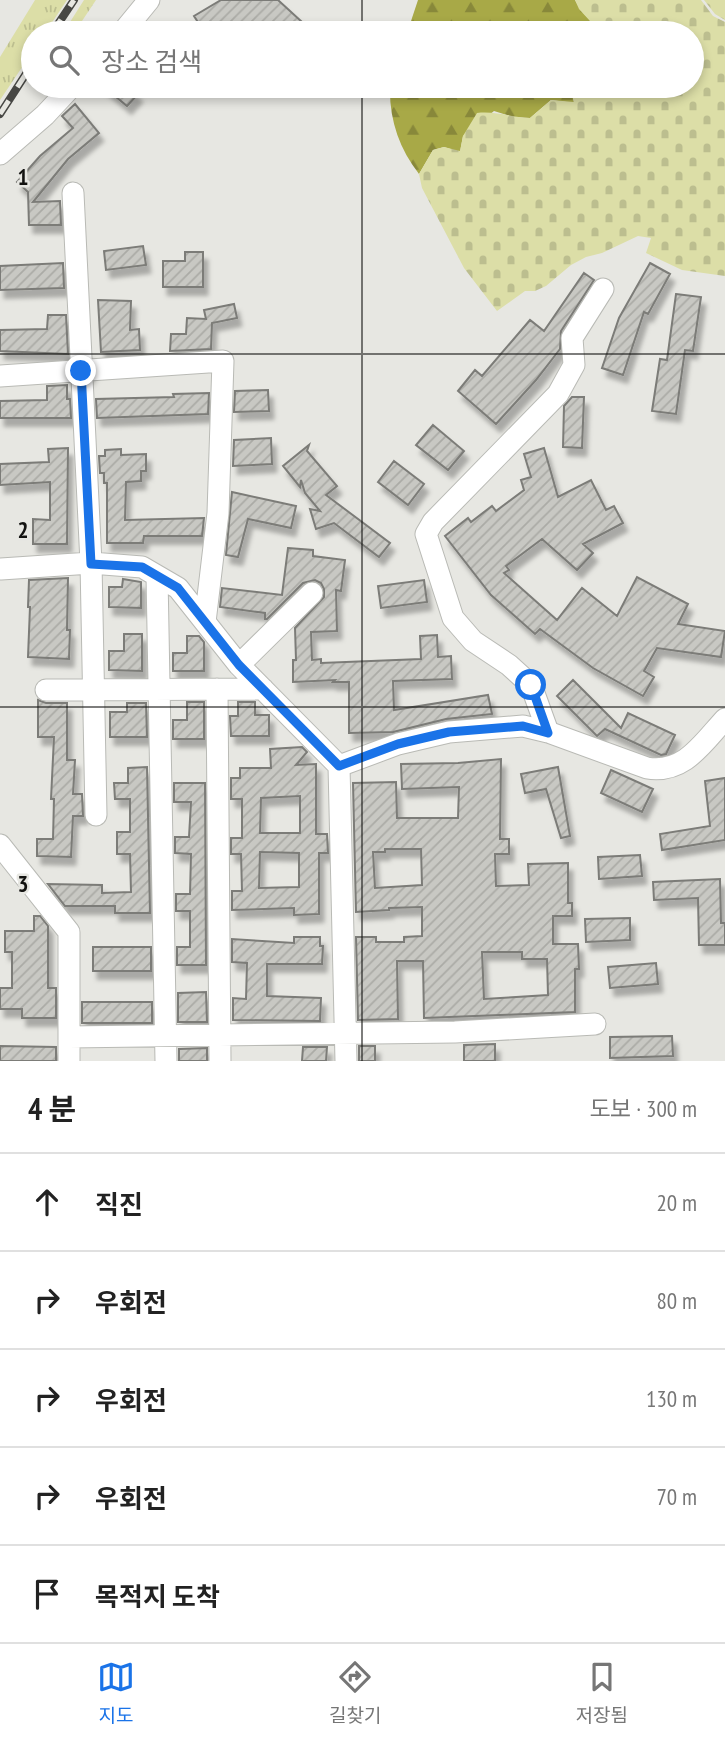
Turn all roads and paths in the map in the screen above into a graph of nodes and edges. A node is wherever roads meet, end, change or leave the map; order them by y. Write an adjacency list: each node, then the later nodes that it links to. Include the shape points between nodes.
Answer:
1 (149, 0): 2 (street)
2 (132, 21)
3 (61, 98): 4 (street)
4 (0, 155)
5 (73, 193): 7 (street)
6 (603, 289): 22 (street, via 572,338 574,365 558,394 426,534 453,618 473,641 531,685)
7 (81, 371): 8 (street); 9 (street); 14 (street, via 223,361 218,513)
8 (0, 376)
9 (91, 564): 10 (street); 11 (street, via 142,567); 19 (street)
10 (0, 567): 12 (street)
11 (157, 576): 14 (street, via 178,588); 20 (street)
12 (0, 584)
13 (312, 593): 15 (street)
14 (205, 622): 15 (street)
15 (239, 665): 17 (street)
16 (217, 689): 17 (street); 20 (street); 29 (street)
17 (263, 689): 23 (street)
18 (46, 690): 19 (street)
19 (92, 690): 20 (street); 24 (street)
20 (160, 690): 28 (street)
21 (725, 719): 22 (street, via 679,766 660,771)
22 (548, 733): 23 (street, via 523,726 449,732 398,744)
23 (339, 766): 27 (street)
24 (96, 814)
25 (0, 845): 30 (street, via 69,932)
26 (595, 1024): 27 (street)
27 (346, 1033): 29 (street); 34 (street)
28 (165, 1035): 29 (street); 30 (street); 32 (street)
29 (220, 1035): 33 (street)
30 (69, 1037): 31 (street)
31 (69, 1061)
32 (166, 1061)
33 (220, 1061)
34 (346, 1061)

